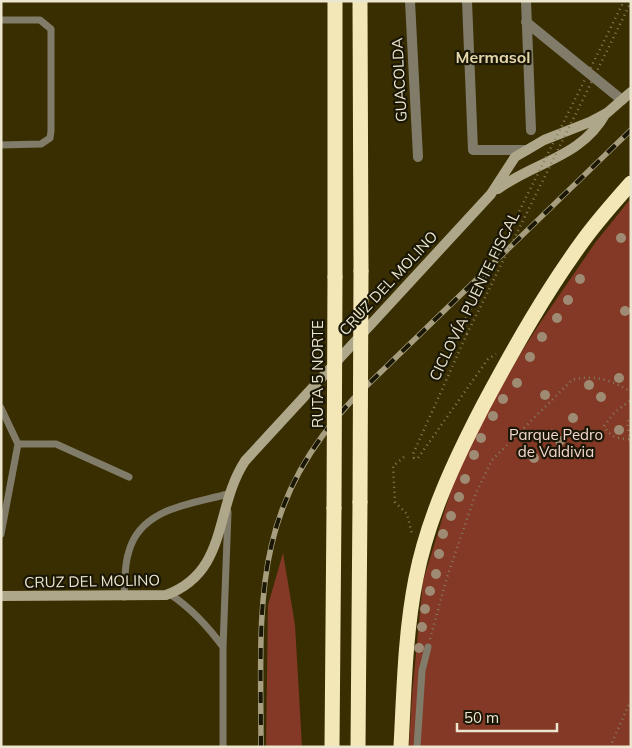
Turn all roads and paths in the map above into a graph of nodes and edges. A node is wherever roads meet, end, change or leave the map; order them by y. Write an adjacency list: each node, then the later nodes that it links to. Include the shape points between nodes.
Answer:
1 (335, 1): 40 (highway, RUTA 5 NORTE, bridge)
2 (360, 1): 41 (highway, bridge)
3 (410, 1): 16 (street, GUACOLDA)
4 (467, 1): 15 (street, via 473,150)
5 (526, 1): 9 (street)
6 (624, 1): 19 (path, bridge)
7 (631, 2): 20 (path, CICLOVÍA PUENTE FISCAL, bridge, via 467,334 414,458 418,458 488,359 498,354)
8 (1, 20): 14 (lane, via 40,20 50,29 51,131 50,138 41,144)
9 (526, 22): 11 (street); 13 (street)
10 (631, 92): 11 (street, CRUZ DEL MOLINO)
11 (622, 100): 12 (street, CRUZ DEL MOLINO)
12 (607, 113): 15 (street, CRUZ DEL MOLINO); 18 (street, CRUZ DEL MOLINO, via 598,127 575,149 520,174)
13 (531, 130)
14 (1, 145)
15 (527, 150): 18 (street, CRUZ DEL MOLINO, via 515,157)
16 (418, 157)
17 (631, 183): 20 (highway, via 586,237)
18 (491, 194): 30 (street, CRUZ DEL MOLINO, via 258,444 234,477)
19 (459, 332)
20 (510, 356): 42 (highway, via 455,461 425,540 411,603)
21 (631, 392): 37 (path, via 604,379 586,376 572,380 492,460 476,493)
22 (631, 400): 25 (path, via 604,426 618,439)
23 (1, 408): 26 (lane)
24 (631, 416): 25 (path, via 627,423)
25 (628, 439): 27 (path)
26 (18, 444): 29 (lane, via 56,444); 31 (lane)
27 (631, 444)
28 (404, 457): 32 (path, via 393,466 395,502 410,520)
29 (129, 477)
30 (228, 494): 33 (street, CRUZ DEL MOLINO, via 210,559 190,583); 35 (lane, via 150,518 134,538 128,552); 36 (lane)
31 (1, 534)
32 (412, 538)
33 (170, 594): 35 (street, CRUZ DEL MOLINO); 36 (lane, via 191,609)
34 (1, 596): 35 (street, CRUZ DEL MOLINO)
35 (124, 597)
36 (223, 647): 39 (lane)
37 (428, 647): 43 (lane, via 422,671)
38 (631, 700): 44 (path)
39 (223, 747)
40 (332, 747)
41 (358, 747)
42 (401, 747)
43 (417, 747)
44 (610, 747)

